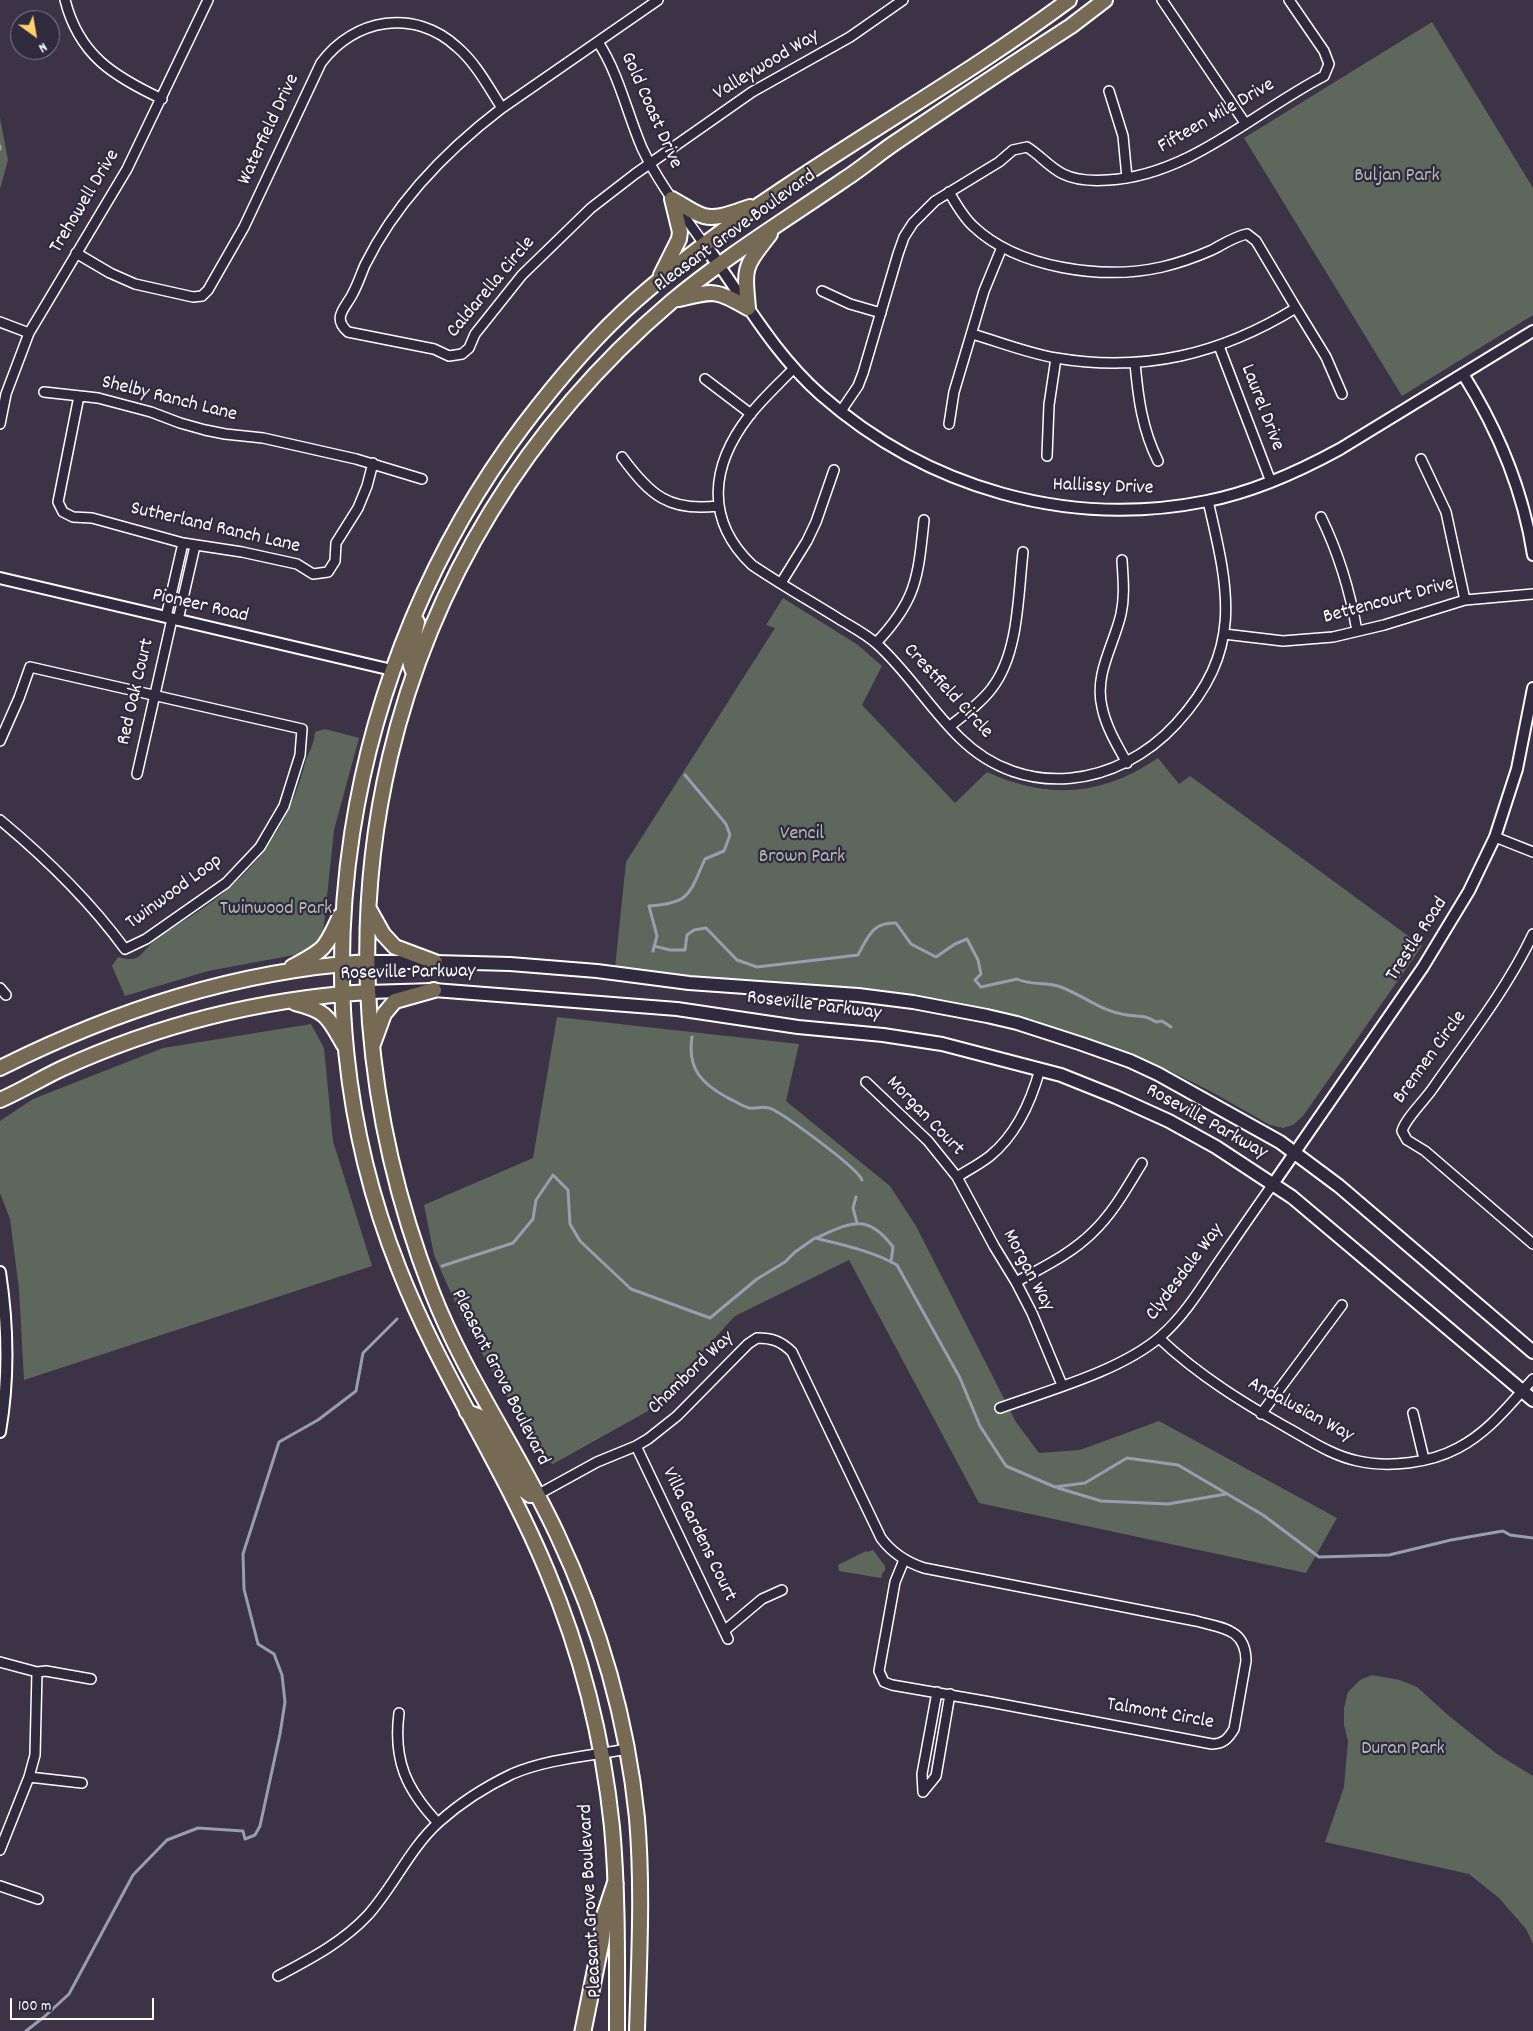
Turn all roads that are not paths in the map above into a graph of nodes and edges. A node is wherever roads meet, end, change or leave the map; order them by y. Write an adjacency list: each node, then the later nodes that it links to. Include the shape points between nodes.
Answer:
1 (65, 0): 11 (street, via 72,23 103,65)
2 (208, 0): 11 (street, Trehowell Drive)
3 (658, 0): 9 (street, Caldarella Circle)
4 (903, 0): 14 (street, Valleywood Way, via 850,37 752,92)
5 (1069, 0): 18 (main road, Pleasant Grove Boulevard)
6 (1105, 0): 19 (main road, Pleasant Grove Boulevard)
7 (1162, 0): 13 (street)
8 (1289, 0): 13 (street, Fifteen Mile Drive, via 1324,51 1329,64 1324,76)
9 (598, 42): 12 (street, Caldarella Circle); 14 (street, Gold Coast Drive, via 611,66)
10 (1109, 90): 15 (street, via 1123,136)
11 (162, 99): 22 (street, Trehowell Drive, via 127,169)
12 (502, 108): 14 (street, Caldarella Circle, via 443,159 395,216 342,310 340,319 348,332 434,349 449,356 462,354 500,301 547,248 591,208); 22 (street, Waterfield Drive, via 468,58 437,32 411,24 368,27 344,39 320,63 244,227 202,296 135,284)
13 (1245, 123): 15 (street, Fifteen Mile Drive, via 1182,161 1152,173)
14 (650, 164): 17 (street, Gold Coast Drive)
15 (1127, 178): 16 (street, Fifteen Mile Drive, via 1078,179 1048,165 1027,147 1013,150)
16 (949, 192): 21 (street, via 974,227); 29 (street, Fifteen Mile Drive, via 924,211 904,237)
17 (672, 199): 18 (main road, via 709,217); 20 (street, Gold Coast Drive); 24 (main road, via 679,238)
18 (763, 203): 20 (main road, Pleasant Grove Boulevard)
19 (778, 224): 23 (main road, Pleasant Grove Boulevard); 27 (main road, via 749,260 746,269)
20 (704, 244): 23 (main road); 24 (main road, Pleasant Grove Boulevard)
21 (1002, 247): 28 (street, via 1062,267 1122,272 1160,267 1197,256 1235,236 1247,234 1256,240); 33 (street, via 984,291)
22 (76, 253): 32 (street, Trehowell Drive)
23 (719, 266): 26 (main road, Pleasant Grove Boulevard); 27 (street, Hallissy Drive)
24 (657, 281): 67 (main road, Pleasant Grove Boulevard, via 597,337 560,378 510,443 460,520)
25 (822, 291): 29 (street)
26 (673, 300): 27 (main road, via 715,292); 74 (main road, Pleasant Grove Boulevard, via 584,387 528,455 459,568)
27 (748, 308): 37 (street, Hallissy Drive)
28 (1296, 308): 34 (street, via 1258,330); 41 (street, via 1326,357)
29 (881, 313): 43 (street, Fifteen Mile Drive, via 858,386)
30 (0, 322): 32 (street)
31 (1533, 331): 38 (street, Hallissy Drive)
32 (28, 333): 45 (street, Trehowell Drive, via 6,394)
33 (972, 334): 35 (street); 46 (street, via 954,392)
34 (1219, 346): 36 (street, via 1176,357); 54 (street, Laurel Drive)
35 (1056, 358): 36 (street); 47 (street, via 1049,405)
36 (1135, 362): 50 (street, via 1144,425)
37 (794, 368): 43 (street, Hallissy Drive); 44 (street, Crestfield Circle)
38 (1463, 374): 54 (street, Hallissy Drive, via 1314,464); 62 (street, via 1494,428 1511,467)
39 (705, 379): 44 (street)
40 (44, 392): 42 (street, Shelby Ranch Lane)
41 (1342, 394)
42 (79, 396): 51 (street, Shelby Ranch Lane, via 98,398 212,431 263,438); 59 (street, Sutherland Ranch Lane, via 58,502 63,512)
43 (841, 412): 55 (street, Hallissy Drive, via 894,449 930,468 1010,497 1057,506 1118,510)
44 (751, 414): 56 (street, Crestfield Circle, via 728,448 721,469)
45 (0, 424)
46 (949, 424)
47 (1047, 456)
48 (622, 457): 56 (street, via 639,481 666,500 698,508)
49 (1421, 458): 68 (street, via 1446,512)
50 (1158, 460)
51 (372, 463): 53 (street, Shelby Ranch Lane); 60 (street, Sutherland Ranch Lane, via 367,486 358,508 336,543 336,561 328,572 313,574 297,564)
52 (834, 470): 65 (street, via 816,522)
53 (422, 479)
54 (1271, 482): 55 (street, Hallissy Drive)
55 (1208, 501): 71 (street, Crestfield Circle, via 1226,589)
56 (718, 506): 65 (street, Crestfield Circle, via 730,539 741,554)
57 (1321, 517): 70 (street, via 1341,562)
58 (924, 520): 72 (street, via 913,590 903,610)
59 (183, 544): 60 (street, Sutherland Ranch Lane); 69 (street)
60 (196, 546): 69 (street)
61 (1023, 552): 77 (street, via 1013,633 1002,673 980,702)
62 (1533, 555)
63 (1122, 560): 79 (street, via 1124,591 1121,613 1102,670 1100,688 1107,722)
64 (0, 578): 69 (street, Pioneer Road)
65 (781, 583): 72 (street, Crestfield Circle)
66 (1533, 594): 68 (street, Bettencourt Drive)
67 (421, 600): 73 (main road, Pleasant Grove Boulevard); 74 (main road, via 409,665)
68 (1465, 600): 70 (street, Bettencourt Drive)
69 (172, 619): 73 (street, Pioneer Road); 76 (street, Red Oak Court)
70 (1357, 631): 71 (street, Bettencourt Drive, via 1333,637 1283,640)
71 (1224, 634): 79 (street, Crestfield Circle, via 1218,657 1198,698 1164,737)
72 (876, 643): 77 (street, Crestfield Circle)
73 (392, 670): 85 (main road, Pleasant Grove Boulevard, via 356,802)
74 (414, 673): 84 (main road, Pleasant Grove Boulevard, via 389,764 373,858)
75 (1533, 688): 82 (street, Trestle Road, via 1517,769)
76 (154, 696): 78 (street, via 30,667); 80 (street, Red Oak Court); 81 (street, Twinwood Loop, via 302,730 300,755 284,806 260,847 226,883 146,939 125,949 66,878)
77 (950, 726): 79 (street, Crestfield Circle, via 984,757 1023,774 1084,777)
78 (0, 741)
79 (1127, 763)
80 (137, 774)
81 (0, 820)
82 (1495, 837): 83 (street); 101 (street, Trestle Road, via 1442,939)
83 (1533, 852)
84 (369, 908): 87 (main road, Pleasant Grove Boulevard); 88 (main road, via 382,934 395,947)
85 (342, 911): 89 (main road, Pleasant Grove Boulevard); 90 (main road, via 324,947)
86 (1533, 934): 105 (street, Brennen Circle, via 1499,993 1421,1106 1404,1122 1402,1131 1407,1140 1425,1151)
87 (367, 962): 88 (main road, Roseville Parkway); 89 (main road, Roseville Parkway); 92 (main road, Pleasant Grove Boulevard)
88 (435, 962): 101 (main road, Roseville Parkway, via 519,964 689,983 858,995 978,1014 1050,1033 1130,1061 1266,1133)
89 (342, 964): 90 (main road, Roseville Parkway); 93 (main road, Pleasant Grove Boulevard)
90 (282, 972): 97 (main road, Roseville Parkway, via 221,985 127,1012)
91 (434, 990): 92 (main road, Roseville Parkway); 95 (main road, via 395,1001 384,1014); 98 (main road, Roseville Parkway, via 677,1010 883,1035 942,1044)
92 (368, 992): 93 (main road, Roseville Parkway); 95 (main road, Pleasant Grove Boulevard)
93 (342, 993): 94 (main road, Roseville Parkway); 96 (main road, Pleasant Grove Boulevard)
94 (287, 1001): 96 (main road, via 316,1008 323,1013); 100 (main road, Roseville Parkway, via 228,1012 150,1034 61,1070)
95 (372, 1047): 122 (main road, Pleasant Grove Boulevard, via 386,1139 420,1259 455,1344)
96 (346, 1048): 116 (main road, Pleasant Grove Boulevard, via 350,1089 362,1146 390,1245 432,1346)
97 (0, 1068)
98 (1040, 1069): 103 (street, via 1025,1110 1010,1137 990,1156); 104 (main road, Roseville Parkway, via 1090,1086 1169,1121)
99 (866, 1082): 103 (street, Morgan Court, via 928,1141)
100 (1, 1100)
101 (1294, 1153): 104 (street, Trestle Road); 110 (main road, Roseville Parkway, via 1339,1186)
102 (1142, 1163): 107 (street, via 1116,1206 1093,1232 1059,1259)
103 (957, 1177): 107 (street, Morgan Way)
104 (1273, 1184): 109 (street, Clydesdale Way, via 1178,1320); 113 (main road, Roseville Parkway, via 1317,1216)
105 (1533, 1244)
106 (0, 1272): 119 (street, via 5,1303 6,1362)
107 (1016, 1282): 112 (street, Morgan Way)
108 (1342, 1305): 118 (street)
109 (1159, 1338): 112 (street, Clydesdale Way, via 1131,1357 1098,1373); 118 (street, Andalusian Way, via 1202,1375)
110 (1533, 1352)
111 (1533, 1378): 113 (street, Andalusian Way)
112 (1062, 1385): 115 (street, Clydesdale Way)
113 (1522, 1391): 114 (main road, Roseville Parkway); 121 (street, Andalusian Way, via 1478,1436 1457,1449)
114 (1533, 1400)
115 (1000, 1408)
116 (466, 1412): 122 (main road, via 484,1421 520,1487 530,1494); 132 (main road, Pleasant Grove Boulevard, via 516,1505 562,1608 585,1682)
117 (1413, 1413): 121 (street)
118 (1261, 1414): 121 (street, Andalusian Way, via 1329,1452 1357,1461 1381,1464)
119 (0, 1432)
120 (636, 1446): 122 (street, Chambord Way); 123 (street, Chambord Way, via 677,1416 748,1344 757,1338 776,1340 792,1352 881,1538); 124 (street, Villa Gardens Court, via 726,1635 762,1599)
121 (1424, 1459)
122 (538, 1494): 131 (main road, Pleasant Grove Boulevard, via 570,1560 597,1630)
123 (904, 1560): 128 (street, Talmont Circle, via 895,1582 880,1677 892,1686); 129 (street, Talmont Circle, via 924,1568 1222,1627 1240,1639 1246,1652 1234,1729 1220,1744)
124 (782, 1590)
125 (0, 1662): 126 (street)
126 (37, 1672): 127 (street); 133 (street, via 35,1755)
127 (91, 1679)
128 (937, 1692): 129 (street, Talmont Circle); 129 (street, via 922,1774 922,1792 936,1776)
129 (950, 1694)
130 (399, 1713): 135 (street, via 397,1742 401,1766 414,1794)
131 (626, 1750): 132 (street); 143 (main road, Pleasant Grove Boulevard, via 637,1818 640,1883)
132 (601, 1754): 135 (street, via 545,1764 513,1774 485,1789); 137 (main road, Pleasant Grove Boulevard, via 611,1822)
133 (29, 1778): 134 (street); 136 (street)
134 (82, 1783)
135 (438, 1823): 140 (street, via 369,1914 353,1930)
136 (0, 1850)
137 (615, 1884): 141 (highway, via 604,1917); 142 (main road, Pleasant Grove Boulevard)
138 (0, 1886): 139 (street)
139 (38, 1899)
140 (278, 1976)
141 (583, 2031)
142 (616, 2031)
143 (637, 2031)

